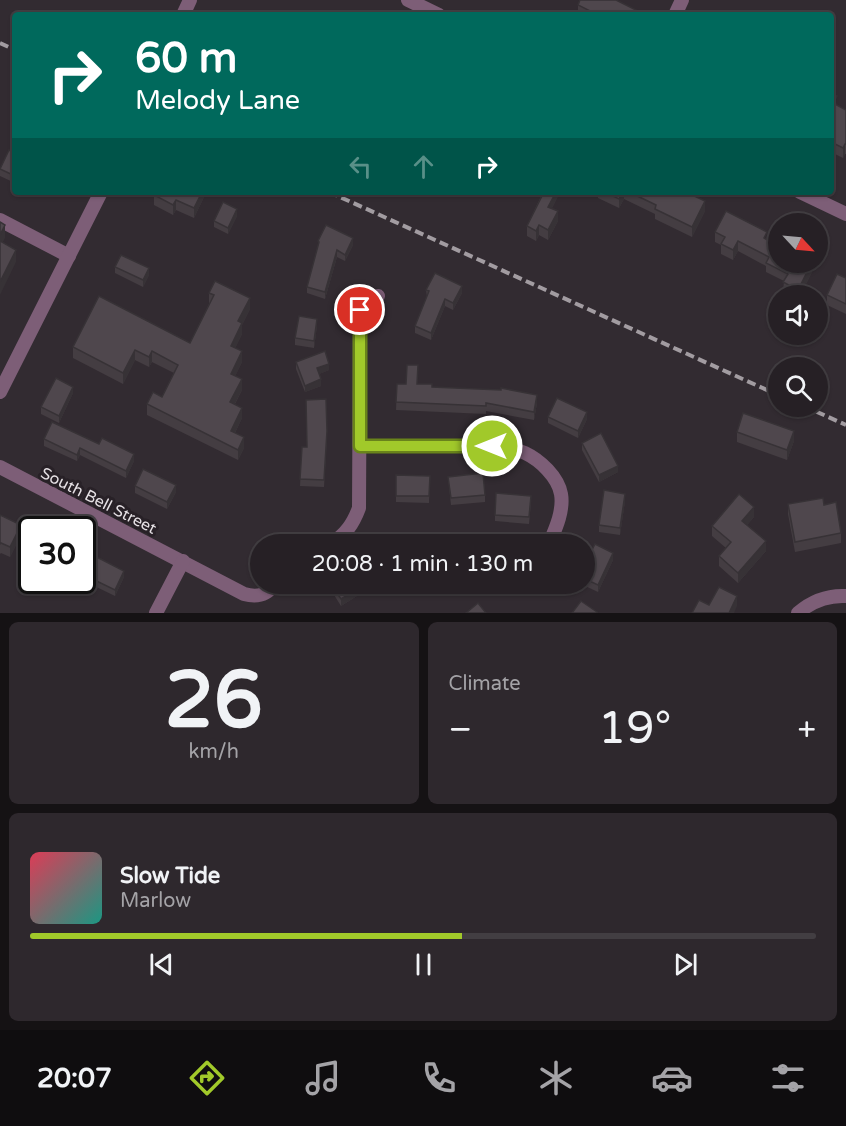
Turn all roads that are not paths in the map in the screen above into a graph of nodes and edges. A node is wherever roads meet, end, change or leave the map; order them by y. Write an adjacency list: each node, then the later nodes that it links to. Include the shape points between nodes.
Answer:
1 (408, 0): 2 (street)
2 (433, 12)
3 (100, 195): 7 (street)
4 (806, 195): 5 (street)
5 (846, 214)
6 (0, 220): 7 (street)
7 (69, 256): 9 (street)
8 (378, 296): 10 (street, via 360,310)
9 (0, 392)
10 (360, 446): 12 (street, via 359,508); 13 (street, via 492,446 525,453 549,472 561,494 561,509)
11 (0, 467): 14 (street, South Bell Street)
12 (344, 534)
13 (552, 534)
14 (183, 561): 15 (street, South Bell Street, via 236,590 252,596); 17 (street)
15 (264, 594)
16 (846, 596): 18 (street, via 824,598)
17 (156, 613)
18 (798, 613)

